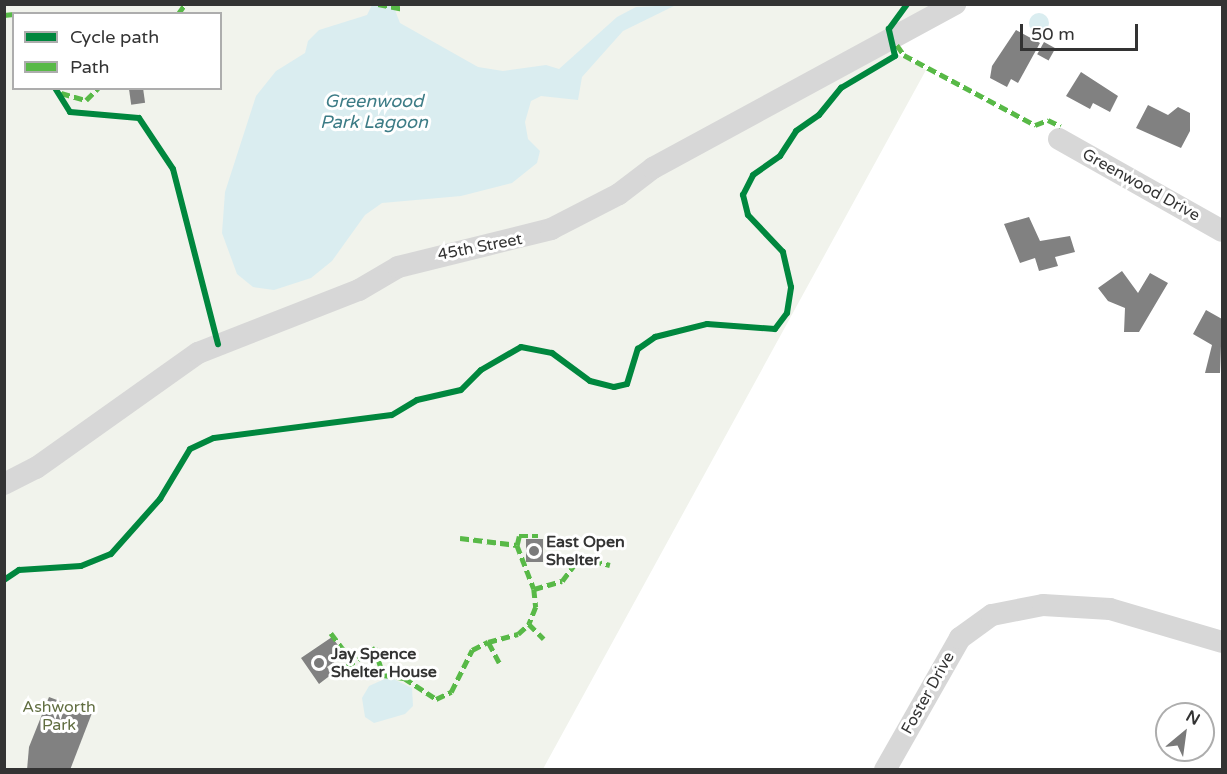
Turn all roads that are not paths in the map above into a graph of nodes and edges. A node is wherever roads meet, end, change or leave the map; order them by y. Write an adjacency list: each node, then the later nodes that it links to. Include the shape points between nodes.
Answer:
1 (956, 4): 4 (street, 45th Street, via 653,168 610,199 551,229 398,267 359,290 198,353 36,468)
2 (1059, 139): 3 (street, Greenwood Drive)
3 (1222, 231)
4 (4, 484)
5 (1222, 642): 6 (street, Foster Drive, via 1110,609 1043,605 992,615 960,638)
6 (885, 770)

